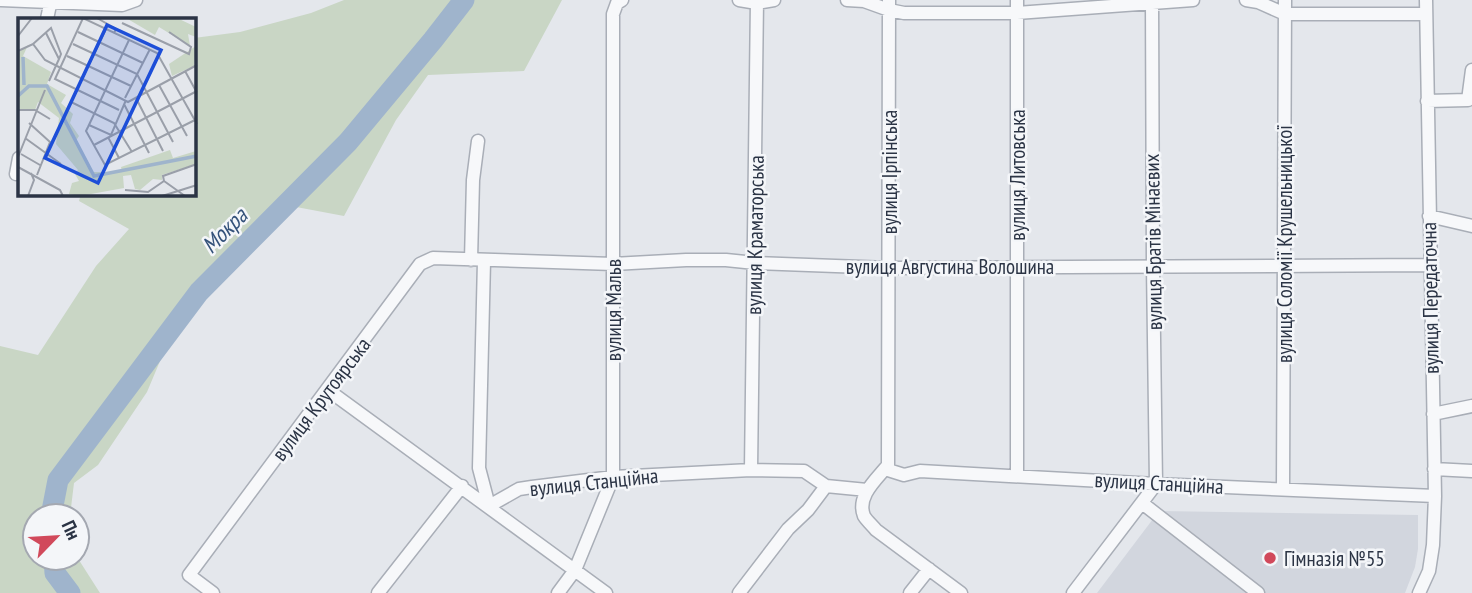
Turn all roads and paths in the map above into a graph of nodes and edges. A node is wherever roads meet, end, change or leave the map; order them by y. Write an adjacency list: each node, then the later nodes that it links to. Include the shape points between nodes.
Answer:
1 (1, 0): 11 (street)
2 (136, 0): 11 (street, via 122,5)
3 (622, 0): 27 (street, вулиця Мальв, via 613,14)
4 (739, 0): 12 (street)
5 (774, 0): 12 (street)
6 (847, 0): 14 (street)
7 (1193, 0): 13 (street)
8 (1246, 0): 16 (street)
9 (1285, 0): 16 (street, вулиця Соломії Крушельницької)
10 (1426, 0): 17 (street, вулиця Передаточна)
11 (50, 1)
12 (757, 1): 26 (street, вулиця Краматорська)
13 (1152, 2): 15 (street); 31 (street, вулиця Братів Мінаєвих)
14 (889, 5): 15 (street, via 904,13); 32 (street, вулиця Ірпінська)
15 (1017, 7): 30 (street, вулиця Литовська)
16 (1285, 14): 17 (street); 29 (street, вулиця Соломії Крушельницької)
17 (1426, 14): 19 (street, вулиця Передаточна)
18 (1472, 70): 19 (street, via 1468,100)
19 (1427, 101): 23 (street, вулиця Передаточна)
20 (478, 141): 25 (street, via 474,180)
21 (18, 163): 22 (street)
22 (16, 174)
23 (1429, 216): 24 (street); 28 (street, вулиця Передаточна)
24 (1472, 226)
25 (477, 260): 27 (street, вулиця Августина Волошина); 33 (street, вулиця Крутоярська, via 433,258 420,264); 49 (street, via 479,467)
26 (754, 263): 27 (street, вулиця Августина Волошина); 32 (street, вулиця Августина Волошина); 38 (street, вулиця Краматорська)
27 (613, 264): 41 (street, вулиця Мальв)
28 (1430, 265): 29 (street, вулиця Августина Волошина); 35 (street, вулиця Передаточна)
29 (1284, 266): 31 (street, вулиця Августина Волошина); 45 (street, вулиця Соломії Крушельницької)
30 (1017, 267): 31 (street, вулиця Августина Волошина); 32 (street, вулиця Августина Волошина); 40 (street, вулиця Литовська)
31 (1153, 267): 42 (street, вулиця Братів Мінаєвих)
32 (889, 268): 36 (street, вулиця Ірпінська)
33 (328, 390): 44 (street); 52 (street, вулиця Крутоярська, via 189,575)
34 (1472, 405): 35 (street)
35 (1433, 414): 37 (street, вулиця Передаточна)
36 (885, 469): 40 (street, вулиця Станційна, via 904,475 920,471); 46 (street)
37 (1434, 469): 39 (street); 47 (street, вулиця Передаточна)
38 (751, 471): 41 (street, вулиця Станційна); 43 (street, вулиця Станційна, via 803,471)
39 (1472, 471)
40 (1017, 476): 42 (street, вулиця Станційна)
41 (613, 477): 49 (street, вулиця Станційна, via 519,489); 51 (street, вулиця Мальв)
42 (1156, 484): 45 (street, вулиця Станційна); 48 (street)
43 (826, 485): 46 (street, вулиця Станційна); 56 (street)
44 (462, 486): 49 (street); 53 (street)
45 (1283, 489): 47 (street, вулиця Станційна)
46 (867, 491): 50 (street, via 862,503 865,517)
47 (1435, 496): 61 (street, вулиця Передаточна, via 1429,570)
48 (1142, 503): 59 (street); 60 (street)
49 (489, 506): 51 (street)
50 (929, 569): 57 (street); 58 (street)
51 (575, 570): 54 (street, вулиця Мальв); 55 (street)
52 (213, 593)
53 (378, 593)
54 (558, 593)
55 (606, 593)
56 (739, 593)
57 (910, 593)
58 (961, 593)
59 (1073, 593)
60 (1258, 593)
61 (1419, 593)

